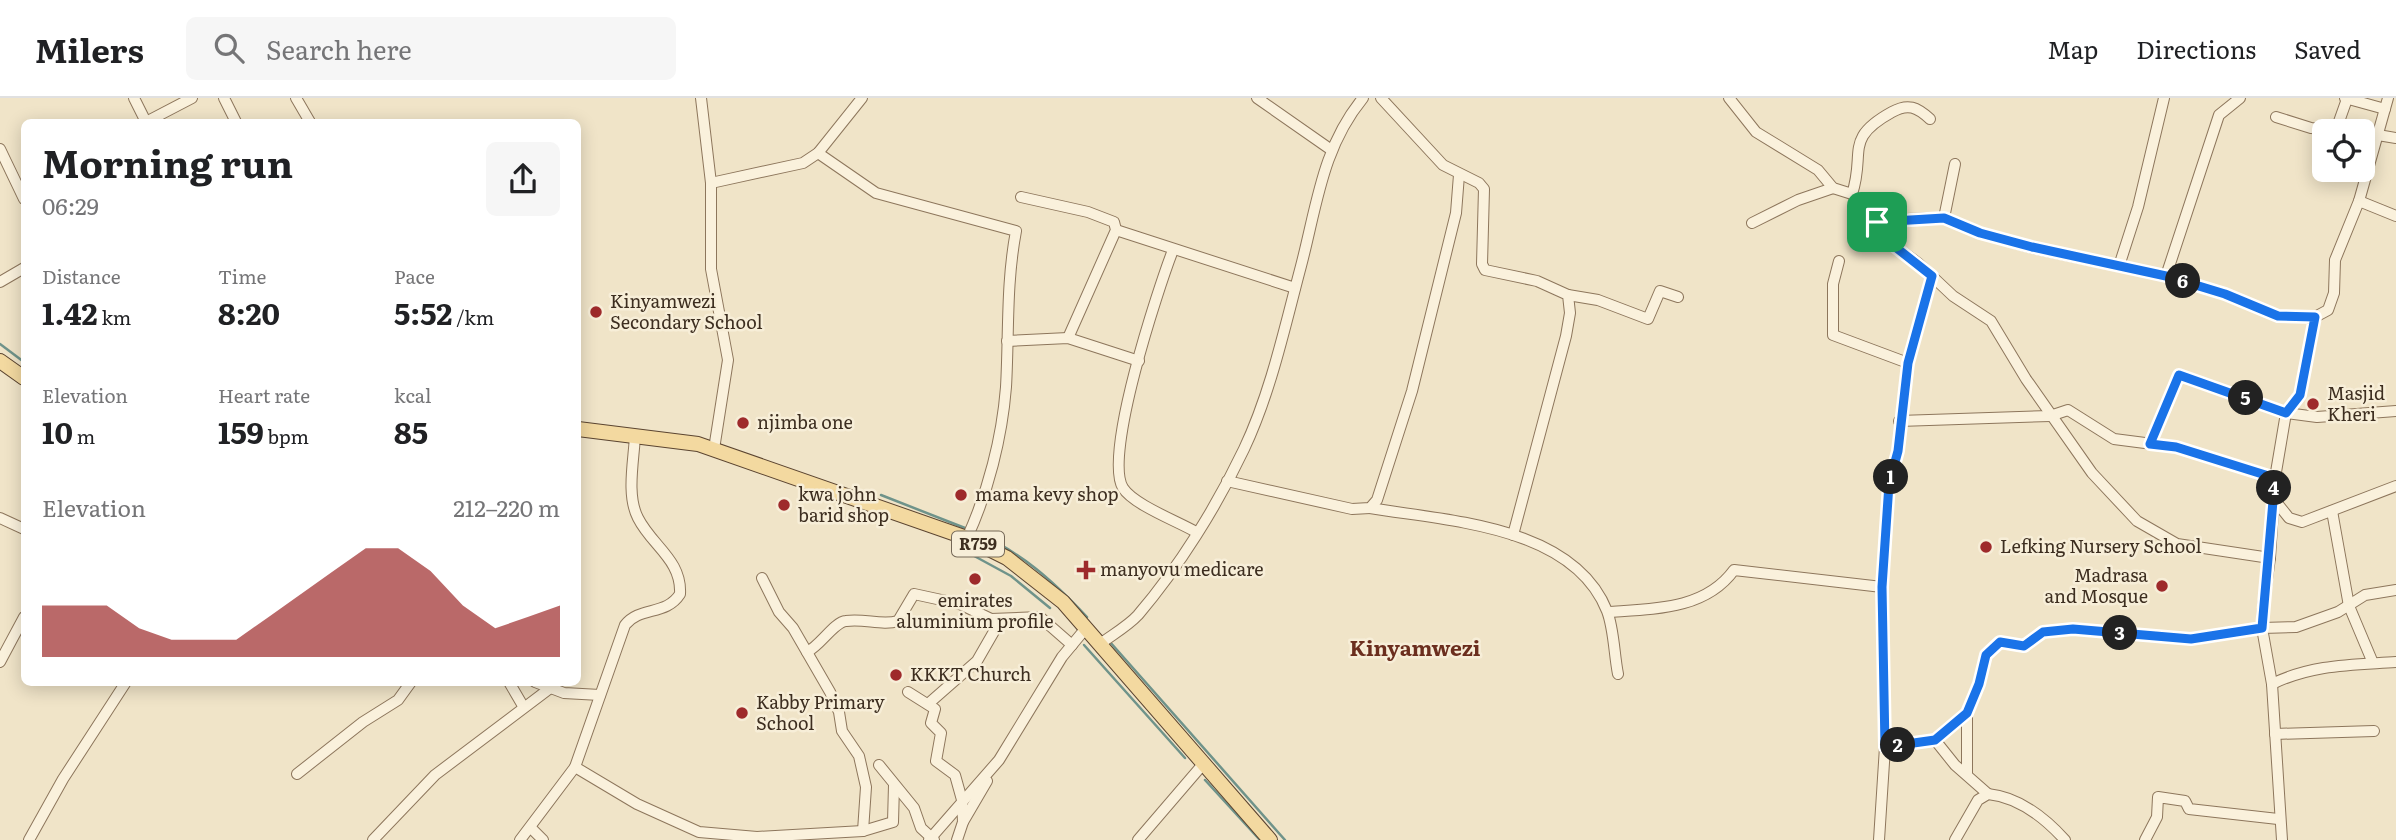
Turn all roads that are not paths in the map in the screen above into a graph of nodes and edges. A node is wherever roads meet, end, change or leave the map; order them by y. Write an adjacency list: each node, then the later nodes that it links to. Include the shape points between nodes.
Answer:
1 (134, 98): 16 (street)
2 (192, 98): 17 (street)
3 (224, 98): 18 (street)
4 (296, 98): 19 (street)
5 (701, 98): 28 (street)
6 (862, 98): 25 (street)
7 (1257, 98): 24 (street)
8 (1363, 98): 24 (street)
9 (1381, 98): 27 (street, via 1443,165)
10 (1729, 98): 29 (street, via 1756,132 1818,170)
11 (2164, 98): 41 (street)
12 (2240, 98): 44 (street, via 2219,115)
13 (2346, 98): 14 (street); 15 (street, via 2336,130)
14 (2386, 104): 21 (street)
15 (2276, 117)
16 (144, 119)
17 (152, 119)
18 (234, 119)
19 (308, 119)
20 (1930, 119): 31 (street, via 1919,109 1905,106 1869,124 1858,146)
21 (2378, 135): 22 (street); 33 (street)
22 (2396, 138)
23 (0, 149): 30 (street)
24 (1330, 149): 46 (street)
25 (818, 153): 28 (street, via 803,163); 51 (street, via 877,193 1016,231 1009,270)
26 (1955, 164): 35 (street)
27 (1459, 175): 47 (street, via 1484,189 1485,270 1537,281); 68 (street, via 1456,213 1412,391 1397,446)
28 (711, 183): 63 (street, via 711,269 728,360)
29 (1833, 188): 31 (street); 37 (street)
30 (21, 193)
31 (1852, 194): 36 (street, via 1866,216)
32 (1021, 197): 38 (street, via 1109,219)
33 (2359, 201): 34 (street); 49 (street, via 2335,260 2334,293 2328,310)
34 (2396, 216)
35 (1944, 218): 36 (street); 41 (street, via 2020,244)
36 (1877, 222): 43 (street, via 1889,242)
37 (1752, 223)
38 (1116, 230): 39 (street); 50 (street)
39 (1173, 250): 46 (street); 52 (street)
40 (1839, 261): 54 (street, via 1833,284 1833,335)
41 (2119, 266): 44 (street)
42 (21, 270): 45 (street)
43 (1932, 276): 54 (street); 58 (street, via 1991,321)
44 (2166, 276): 49 (street, via 2278,316)
45 (0, 282)
46 (1295, 288): 65 (street, via 1265,394)
47 (1568, 295): 48 (street, via 1598,300 1648,319 1660,291); 73 (street, via 1566,336)
48 (1678, 296)
49 (2315, 317): 57 (street, via 2300,395)
50 (1068, 338): 51 (street); 52 (street)
51 (1007, 341): 74 (street, via 998,436 984,496)
52 (1139, 360): 72 (street, via 1118,447 1118,477 1126,493)
53 (0, 361): 55 (main road)
54 (1908, 363): 59 (street)
55 (21, 376)
56 (2396, 411): 57 (street, via 2317,417)
57 (2286, 413): 62 (street, via 2179,375); 64 (street)
58 (2050, 416): 59 (street); 62 (street, via 2068,410 2103,435); 75 (street, via 2117,503 2146,527 2177,544)
59 (1899, 421): 77 (street, via 1898,451 1889,484)
60 (581, 429): 61 (main road, R759)
61 (635, 435): 63 (main road, R759); 99 (street, via 634,507 645,530 679,573 680,594 665,608 631,617)
62 (2150, 444): 64 (street, via 2176,447)
63 (714, 449): 74 (main road, R759)
64 (2275, 478): 67 (street)
65 (1227, 481): 68 (street, via 1352,509); 72 (street)
66 (2396, 486): 69 (street)
67 (2273, 498): 69 (street, via 2302,522); 75 (street)
68 (1370, 508): 73 (street)
69 (2332, 511): 79 (street)
70 (0, 518): 71 (street)
71 (21, 528)
72 (1196, 532): 85 (street, via 1136,616)
73 (1513, 535): 80 (street, via 1567,561)
74 (967, 538): 83 (main road, R759, via 1038,580)
75 (2270, 558): 84 (street)
76 (762, 578): 87 (street)
77 (1882, 587): 80 (street, via 1734,570 1724,583 1696,600); 106 (street)
78 (2396, 590): 79 (street, via 2365,595)
79 (2349, 606): 84 (street, via 2296,627); 90 (street)
80 (1608, 612): 91 (street)
81 (1000, 621): 86 (street, via 1040,617); 87 (street, via 960,604 915,594 898,621 845,621 836,625 819,647); 100 (street, via 976,661)
82 (21, 623): 88 (street)
83 (1086, 628): 85 (main road, R759); 86 (street)
84 (2262, 628): 92 (street); 102 (street, via 2191,639 2073,629 2043,632 2024,646 2000,642 1986,655)
85 (1100, 644): 108 (main road, R759)
86 (1072, 645): 107 (street)
87 (807, 652): 119 (street, via 836,703 842,731 863,765)
88 (0, 662)
89 (2396, 662): 90 (street)
90 (2373, 663): 92 (street, via 2314,668)
91 (1618, 674)
92 (2272, 684): 104 (street)
93 (123, 686): 122 (street)
94 (408, 686): 111 (street, via 398,700)
95 (511, 686): 101 (street)
96 (543, 686): 97 (street)
97 (549, 689): 99 (street); 101 (street)
98 (908, 692): 100 (street)
99 (600, 695): 110 (street)
100 (928, 704): 115 (street, via 936,713 931,723 941,733 936,761 952,771)
101 (523, 706): 123 (street, via 435,775)
102 (1967, 713): 105 (street); 112 (street)
103 (2374, 731): 104 (street)
104 (2275, 734): 116 (street)
105 (1935, 740): 106 (street); 112 (street)
106 (1885, 747): 128 (street)
107 (999, 760): 115 (street); 117 (street)
108 (1204, 763): 126 (street); 127 (main road, R759)
109 (878, 765): 113 (street)
110 (575, 767): 118 (street); 119 (street, via 637,804 699,832 748,837)
111 (297, 774)
112 (1967, 774): 114 (street)
113 (894, 785): 119 (street, via 893,821); 121 (street)
114 (1988, 793): 129 (street, via 1978,800); 130 (street, via 2049,822)
115 (962, 800): 117 (street); 121 (street)
116 (2278, 819): 131 (street, via 2189,809 2185,801 2158,797 2157,817); 132 (street)
117 (963, 822): 120 (street)
118 (531, 828): 124 (street); 125 (street)
119 (863, 831)
120 (960, 838)
121 (932, 839)
122 (29, 840)
123 (373, 840)
124 (520, 840)
125 (543, 840)
126 (1139, 840)
127 (1270, 840)
128 (1879, 840)
129 (1955, 840)
130 (2065, 840)
131 (2146, 840)
132 (2282, 840)

